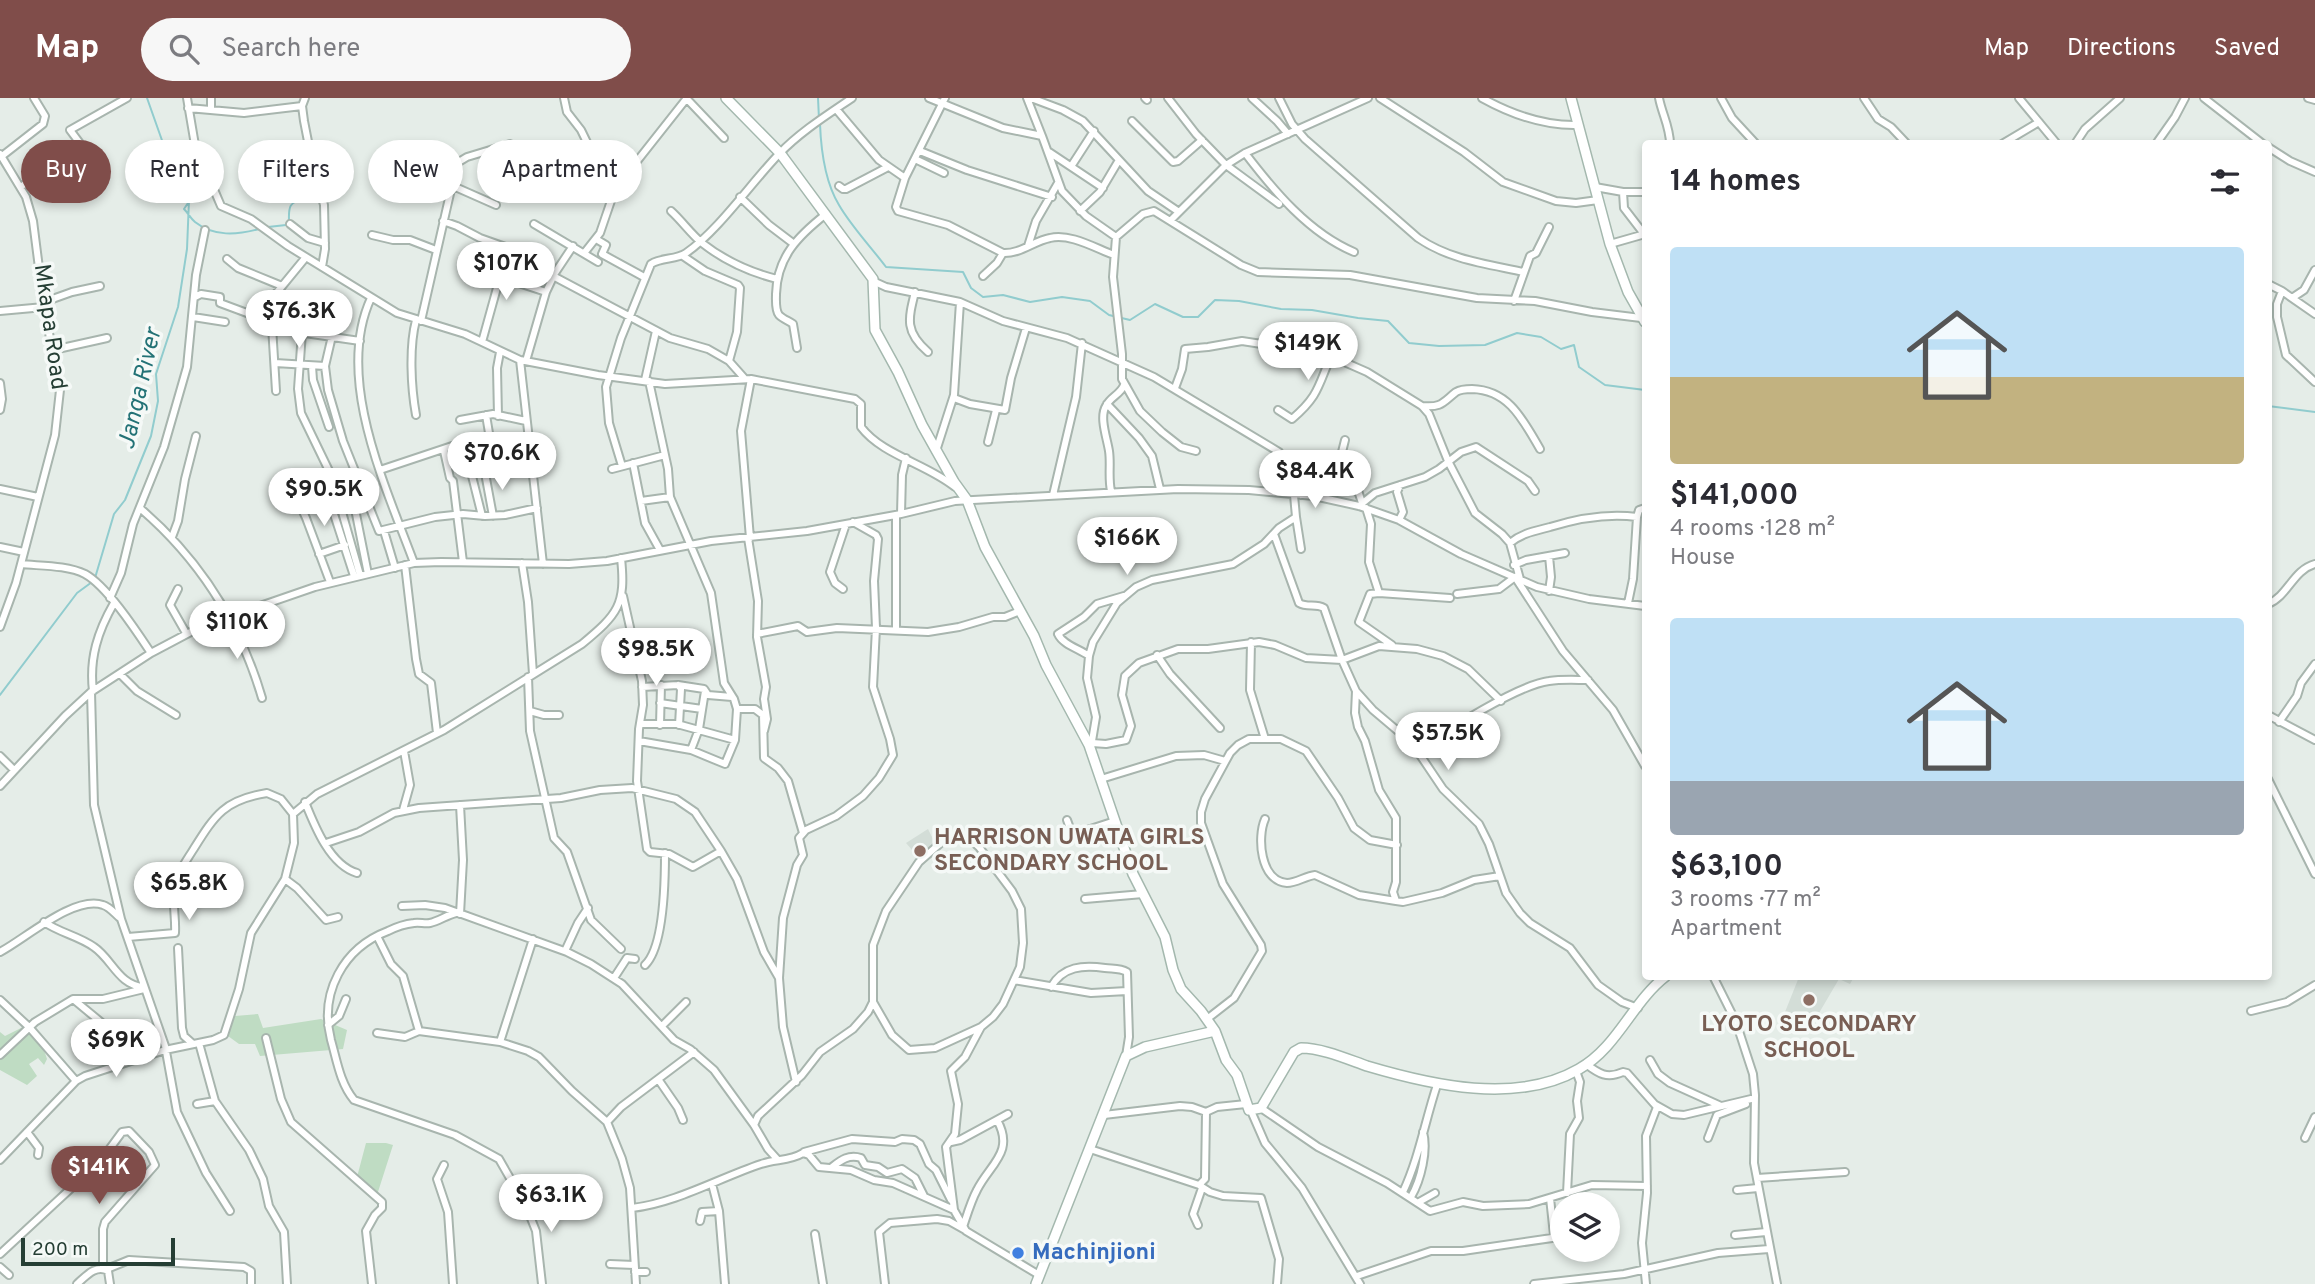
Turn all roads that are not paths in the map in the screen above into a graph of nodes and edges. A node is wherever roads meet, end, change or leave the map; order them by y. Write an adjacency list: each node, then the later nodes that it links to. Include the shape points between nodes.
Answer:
1 (34, 98): 57 (street, via 45,116 43,124)
2 (127, 98): 69 (street, via 70,130 85,150)
3 (187, 98): 30 (street)
4 (211, 98): 31 (street)
5 (305, 98): 29 (street)
6 (564, 98): 42 (street, via 567,112)
7 (687, 98): 40 (street); 58 (street)
8 (726, 98): 55 (street)
9 (852, 98): 32 (street)
10 (929, 98): 28 (street)
11 (1029, 98): 37 (street, via 1069,112); 39 (street)
12 (1168, 98): 43 (street)
13 (1252, 98): 38 (street)
14 (1279, 98): 36 (street)
15 (1367, 98): 36 (street)
16 (1380, 98): 77 (street, via 1503,183 1556,201)
17 (1482, 98): 35 (street, via 1539,120)
18 (1572, 98): 35 (street)
19 (1659, 98): 44 (street)
20 (1721, 98): 45 (street)
21 (1864, 98): 46 (street, via 1878,119)
22 (2019, 98): 34 (street)
23 (2120, 98): 49 (street)
24 (2185, 98): 50 (street)
25 (2204, 98): 51 (street)
26 (2308, 98): 27 (street)
27 (2315, 100)
28 (943, 101): 39 (street, via 1003,128); 53 (street)
29 (302, 106): 31 (street, via 244,113); 99 (street, via 326,218)
30 (188, 108): 31 (street); 41 (street)
31 (211, 109)
32 (836, 109): 55 (street); 63 (street)
33 (1132, 121): 43 (street, via 1173,162)
34 (2039, 122): 47 (street); 48 (street)
35 (1578, 125): 70 (street)
36 (1296, 130): 38 (street); 115 (street, via 1430,247)
37 (1094, 131): 60 (street); 61 (street)
38 (1288, 134): 56 (street)
39 (1042, 136): 54 (street)
40 (724, 138)
41 (194, 140)
42 (586, 140)
43 (1202, 140): 62 (street)
44 (1670, 140)
45 (1752, 140)
46 (1903, 140)
47 (2009, 140)
48 (2054, 140)
49 (2078, 140)
50 (2159, 140)
51 (2258, 140)
52 (2272, 150): 64 (street)
53 (920, 151): 59 (street); 76 (street)
54 (1049, 152): 61 (street); 67 (street)
55 (780, 153): 75 (street); 86 (street)
56 (1245, 153): 62 (street); 105 (street, via 1302,217 1328,239)
57 (1, 155): 69 (street, Mkapa Road)
58 (642, 155)
59 (915, 159): 65 (street); 66 (street)
60 (1119, 160): 71 (street); 85 (street, via 1148,191)
61 (1072, 165): 71 (street)
62 (1226, 165): 81 (street); 85 (street)
63 (888, 167): 66 (street); 68 (street, via 846,188)
64 (2315, 172)
65 (944, 173)
66 (905, 178): 107 (street, via 898,211 948,225)
67 (1058, 183): 76 (street); 84 (street)
68 (839, 186)
69 (20, 187): 132 (street, Mkapa Road, via 35,232)
70 (1595, 187): 73 (street); 77 (street)
71 (1103, 188): 84 (street)
72 (463, 190): 82 (street)
73 (1623, 192): 74 (street); 93 (street, via 1624,208)
74 (1642, 192)
75 (740, 197): 98 (street); 100 (street)
76 (1052, 197): 103 (street, via 1036,221)
77 (1598, 200): 101 (street)
78 (220, 203): 110 (street)
79 (448, 203): 87 (street)
80 (611, 203): 97 (street)
81 (1279, 204)
82 (496, 205)
83 (671, 211): 98 (street)
84 (1080, 211): 96 (street)
85 (1179, 212): 88 (street)
86 (826, 214): 100 (street); 120 (street)
87 (443, 221): 104 (street); 116 (street, via 505,246)
88 (1170, 221): 96 (street, via 1151,211); 130 (street, via 1258,272 1350,275)
89 (290, 224): 99 (street, via 308,238)
90 (534, 224): 102 (street)
91 (1549, 227): 115 (street)
92 (205, 230): 127 (street)
93 (1642, 231)
94 (372, 235): 104 (street, via 410,240)
95 (1642, 235): 101 (street)
96 (1116, 237): 108 (street)
97 (596, 239): 106 (street); 118 (street, via 606,245 603,254)
98 (701, 241): 109 (street); 119 (street, via 734,264)
99 (325, 243): 113 (street)
100 (794, 244): 119 (street)
101 (1610, 244): 137 (street)
102 (573, 246): 106 (street); 116 (street)
103 (1028, 246): 107 (street); 108 (street, via 1064,237)
104 (436, 250): 138 (street)
105 (1354, 252)
106 (584, 253): 112 (street)
107 (1003, 253): 117 (street)
108 (1114, 255): 157 (street)
109 (683, 256): 118 (street, via 653,262); 156 (street, via 740,288 737,332)
110 (306, 257): 113 (street); 122 (street)
111 (228, 259): 122 (street, via 238,268)
112 (597, 262)
113 (322, 267): 128 (street)
114 (2315, 270): 129 (street, via 2304,290)
115 (1524, 272): 130 (street)
116 (554, 274): 125 (street); 135 (street)
117 (983, 276)
118 (644, 277): 135 (street)
119 (777, 279): 150 (street, via 777,310 794,324)
120 (875, 282): 126 (street); 188 (street, via 875,331)
121 (100, 286): 132 (street)
122 (282, 286): 141 (street, via 272,301)
123 (2272, 286): 124 (street)
124 (2281, 291): 129 (street); 165 (street, via 2277,317 2286,355)
125 (546, 292): 148 (street, via 500,277); 155 (street)
126 (915, 292): 131 (street); 153 (street, via 909,325)
127 (195, 297): 136 (street); 141 (street, via 220,297 220,303)
128 (372, 298): 138 (street); 147 (street)
129 (2292, 298): 134 (street)
130 (1514, 301): 139 (street)
131 (960, 302): 142 (street); 170 (street)
132 (44, 304): 133 (street); 151 (street, Mkapa Road)
133 (0, 311)
134 (2315, 314)
135 (630, 316): 143 (street); 162 (street)
136 (192, 317): 140 (street); 215 (street, via 187,367)
137 (1642, 318)
138 (418, 320): 148 (street); 176 (street, via 412,360)
139 (1642, 320)
140 (225, 322)
141 (269, 324): 144 (street); 158 (street)
142 (1026, 328): 149 (street); 174 (street, via 1006,409)
143 (656, 331): 156 (street, via 708,348); 164 (street)
144 (302, 332): 145 (street); 159 (street)
145 (332, 336): 147 (street); 161 (street)
146 (107, 338): 151 (street)
147 (360, 341): 196 (street, via 364,408)
148 (482, 342): 152 (street)
149 (1082, 343): 157 (street); 206 (street, via 1078,390)
150 (797, 348)
151 (53, 351): 208 (street, Mkapa Road, via 60,408)
152 (500, 352): 155 (street); 178 (street)
153 (928, 352)
154 (1331, 356): 168 (street, via 1251,342 1187,348); 172 (street); 175 (street, via 1311,401 1292,419)
155 (523, 360): 162 (street); 180 (street)
156 (729, 361): 163 (street)
157 (1122, 361): 167 (street); 168 (street)
158 (275, 363): 159 (street); 169 (street)
159 (299, 364): 160 (street); 250 (street, via 301,412 335,483)
160 (312, 366): 161 (street); 181 (street)
161 (325, 366): 226 (street, via 343,441 378,530)
162 (608, 376): 164 (street); 194 (street, via 607,411)
163 (748, 379): 164 (street, via 680,384); 191 (street, via 857,400 863,430); 229 (street, via 741,431)
164 (647, 381): 190 (street)
165 (2315, 382)
166 (0, 383): 173 (street)
167 (1124, 383): 171 (street); 189 (street, via 1140,411 1162,432 1184,449)
168 (1175, 388): 207 (street, via 1279,452)
169 (276, 391)
170 (954, 398): 174 (street); 188 (street)
171 (1107, 404): 202 (street, via 1152,456); 204 (street, via 1104,417)
172 (1422, 406): 186 (street, via 1445,403 1463,389 1495,392 1511,406); 192 (street)
173 (0, 410)
174 (996, 410): 184 (street)
175 (1278, 410)
176 (416, 415)
177 (486, 415): 178 (street); 179 (street); 185 (street, via 490,439)
178 (498, 416): 180 (street)
179 (460, 419)
180 (526, 421): 214 (street)
181 (329, 426)
182 (196, 436): 228 (street)
183 (1345, 440): 212 (street, via 1342,452)
184 (988, 442)
185 (464, 444): 187 (street); 219 (street)
186 (1540, 449)
187 (444, 451): 196 (street); 218 (street)
188 (936, 451): 203 (street)
189 (1196, 451)
190 (665, 455): 193 (street); 209 (street)
191 (906, 458): 203 (street); 217 (street)
192 (1448, 461): 200 (street, via 1434,473); 205 (street, via 1476,446 1528,481); 230 (street, via 1477,516)
193 (633, 463): 194 (street); 211 (street)
194 (622, 466): 195 (street)
195 (612, 469)
196 (380, 470): 225 (street)
197 (485, 473): 220 (street)
198 (290, 483): 238 (street)
199 (347, 485): 250 (street, via 354,504)
200 (1400, 485): 212 (street, via 1375,493); 223 (street, via 1397,492 1403,512)
201 (0, 489): 208 (street)
202 (1160, 489): 204 (street); 207 (street)
203 (959, 490): 210 (street)
204 (1111, 491): 206 (street)
205 (1535, 491)
206 (1053, 495): 210 (street)
207 (1297, 495): 212 (street); 222 (street)
208 (38, 497): 236 (street, Mkapa Road)
209 (670, 497): 211 (street); 231 (street)
210 (967, 500): 217 (street); 267 (street, via 985,547)
211 (641, 501): 235 (street, via 646,526)
212 (1362, 506): 223 (street); 256 (street, via 1371,524 1368,562)
213 (332, 508): 232 (street)
214 (537, 508): 220 (street); 245 (street)
215 (141, 509): 228 (street); 261 (street)
216 (1642, 509): 221 (street)
217 (898, 514): 224 (street); 271 (street)
218 (457, 515): 219 (street); 225 (street); 241 (street)
219 (482, 516): 220 (street)
220 (493, 516)
221 (1637, 516): 230 (street, via 1574,519 1525,533); 263 (street)
222 (1296, 517): 227 (street); 234 (street)
223 (1399, 520): 251 (street)
224 (849, 523): 229 (street); 254 (street, via 830,572); 270 (street, via 877,537)
225 (400, 525): 226 (street); 242 (street)
226 (384, 531): 249 (street)
227 (1274, 534): 259 (street, via 1233,564 1161,578); 279 (street, via 1299,603 1324,608)
228 (172, 537): 268 (street)
229 (749, 538): 231 (street); 273 (street, via 758,601)
230 (1510, 543): 248 (street)
231 (691, 544): 235 (street); 290 (street, via 711,593 720,664)
232 (345, 545): 238 (street); 250 (street)
233 (0, 547): 236 (street)
234 (1301, 549)
235 (660, 550): 240 (street)
236 (24, 552): 244 (street, Mkapa Road)
237 (1565, 553): 239 (street)
238 (319, 554): 252 (street)
239 (1549, 556): 248 (street); 255 (street)
240 (621, 558): 245 (street); 258 (street)
241 (463, 562): 242 (street); 243 (street)
242 (414, 563): 247 (street)
243 (522, 563): 245 (street); 282 (street)
244 (21, 564): 261 (street, via 87,575); 266 (street, Mkapa Road)
245 (543, 564)
246 (2315, 564): 262 (street)
247 (405, 565): 249 (street); 308 (street, via 416,659 419,674 431,683)
248 (1514, 565): 251 (street)
249 (395, 568): 250 (street)
250 (361, 575): 252 (street)
251 (1517, 578): 255 (street); 257 (street, via 1499,589); 283 (street, via 1550,632)
252 (330, 582): 268 (street)
253 (177, 589): 272 (street, via 170,605)
254 (843, 589)
255 (1549, 591): 263 (street)
256 (1379, 593): 260 (street); 275 (street, via 1370,594 1359,622)
257 (1457, 594)
258 (623, 596): 282 (street, via 591,637); 286 (street)
259 (1125, 596): 277 (street, via 1108,617); 277 (street, via 1097,604 1058,635)
260 (1450, 598)
261 (112, 601): 276 (street); 287 (street, via 92,659)
262 (2272, 602)
263 (1628, 603): 265 (street)
264 (0, 605): 266 (street)
265 (1642, 605)
266 (8, 607): 269 (street, Mkapa Road)
267 (1020, 611): 271 (street, via 936,631); 313 (street)
268 (230, 618): 272 (street); 291 (street, via 248,653)
269 (0, 627)
270 (876, 628): 271 (street); 273 (street, via 807,632 798,626); 333 (street, via 874,693 893,755 863,796)
271 (896, 629)
272 (186, 633): 276 (street)
273 (757, 634): 307 (street, via 766,687)
274 (1251, 642): 278 (street, via 1178,649); 279 (street, via 1275,645 1306,658); 309 (street, via 1250,690)
275 (1394, 646): 279 (street, via 1373,648); 292 (street, via 1449,659 1476,675)
276 (151, 653): 281 (street)
277 (1089, 656): 313 (street, via 1087,678 1096,717)
278 (1157, 656): 305 (street); 313 (street, via 1134,666 1125,676 1122,695 1130,726 1126,740)
279 (1342, 660): 289 (street)
280 (2315, 664): 301 (street)
281 (120, 674): 287 (street); 298 (street, via 137,691)
282 (531, 675): 297 (street); 308 (street)
283 (1588, 680): 292 (street, via 1550,681); 318 (street, via 1613,710)
284 (661, 685): 285 (street); 286 (street); 293 (street)
285 (678, 685): 288 (street); 294 (street)
286 (642, 687): 302 (street)
287 (92, 691): 320 (street); 344 (street, via 93,800)
288 (705, 691): 290 (street); 295 (street)
289 (1356, 691): 316 (street); 335 (street, via 1358,727 1384,802 1395,814)
290 (732, 697): 296 (street)
291 (262, 698)
292 (1501, 701): 316 (street)
293 (660, 703): 294 (street); 304 (street)
294 (680, 705): 295 (street); 303 (street)
295 (702, 709): 306 (street)
296 (737, 709): 307 (street, via 761,712); 310 (street)
297 (530, 711): 299 (street); 325 (street, via 530,731)
298 (176, 715)
299 (559, 715)
300 (2272, 718): 301 (street)
301 (2279, 722): 311 (street)
302 (640, 724): 304 (street); 312 (street)
303 (679, 724): 304 (street); 306 (street)
304 (660, 725)
305 (1220, 728)
306 (699, 729): 310 (street); 314 (street)
307 (764, 731): 333 (street, via 764,758 788,781)
308 (437, 733): 315 (street)
309 (1265, 739): 319 (street, via 1242,742); 335 (street, via 1285,740 1307,751 1354,828 1370,839)
310 (735, 740): 314 (street, via 726,764)
311 (2315, 740)
312 (639, 741): 314 (street); 324 (street)
313 (1091, 746): 321 (street)
314 (691, 750)
315 (404, 751): 326 (street); 328 (street, via 410,785)
316 (1418, 751): 340 (street, via 1439,784 1481,828)
317 (0, 756): 320 (street)
318 (1642, 760)
319 (1225, 761): 321 (street, via 1204,755 1176,756); 378 (street, via 1202,805 1201,824 1223,884 1262,950 1234,998)
320 (14, 770): 322 (street)
321 (1101, 779): 332 (street)
322 (0, 786)
323 (2272, 787): 339 (street)
324 (638, 789): 325 (street); 336 (street, via 686,803); 337 (street, via 648,849)
325 (547, 799): 327 (street); 348 (street, via 554,838 567,852)
326 (305, 802): 329 (street); 334 (street)
327 (460, 805): 328 (street); 349 (street, via 463,860)
328 (403, 810): 334 (street)
329 (293, 814): 341 (street, via 295,843); 354 (street, via 281,799 267,793 232,804 205,828 180,872 174,896 175,933)
330 (1265, 819): 345 (street, via 1262,855 1278,879 1289,882 1315,875 1355,894)
331 (1068, 820): 332 (street, via 1075,834)
332 (1115, 821): 342 (street)
333 (803, 833): 363 (street, via 799,838 803,855 783,918)
334 (326, 843): 338 (street, via 338,863)
335 (1396, 845): 345 (street)
336 (721, 851): 337 (street, via 693,867); 363 (street)
337 (665, 853): 361 (street, via 662,914 655,949)
338 (357, 873)
339 (2315, 874)
340 (1500, 876): 345 (street); 376 (street, via 1525,919 1570,948 1598,985)
341 (285, 879): 350 (street, via 326,920); 390 (street, via 251,933 224,1035)
342 (1143, 894): 343 (street); 378 (street, via 1165,937 1181,989)
343 (1085, 899)
344 (117, 901): 347 (street); 351 (street)
345 (1396, 901)
346 (402, 906): 349 (street, via 434,906)
347 (109, 908): 351 (street); 352 (street, via 92,904)
348 (588, 908): 357 (street, via 595,924); 359 (street)
349 (458, 913): 353 (street); 355 (street)
350 (338, 917)
351 (121, 919): 354 (street)
352 (44, 922): 358 (street); 369 (street, via 93,946 113,970)
353 (377, 936): 380 (street, via 354,951 338,972); 384 (street, via 391,964 402,974)
354 (128, 937): 369 (street)
355 (533, 939): 359 (street); 388 (street)
356 (178, 948): 390 (street, via 182,1028 184,1036)
357 (621, 949)
358 (0, 951)
359 (565, 951): 362 (street)
360 (635, 959): 362 (street, via 627,958)
361 (645, 965)
362 (614, 978): 381 (street)
363 (779, 978): 401 (street, via 783,1027)
364 (1014, 980): 368 (street); 375 (street, via 1023,951 1020,904 975,843 950,836 919,862 886,911 872,953); 383 (street, via 999,1010)
365 (1662, 980): 376 (street)
366 (1715, 980): 403 (street, via 1740,1033 1753,1074)
367 (2315, 985): 377 (street, via 2290,1001)
368 (1051, 987): 370 (street, via 1091,993); 370 (street, via 1069,970 1089,966 1125,971)
369 (145, 988): 371 (street, via 103,999); 391 (street)
370 (1127, 991): 394 (street)
371 (74, 999): 379 (street); 382 (street)
372 (346, 999): 380 (street, via 340,1016)
373 (0, 1000): 382 (street)
374 (685, 1002): 381 (street)
375 (873, 1002): 383 (street, via 892,1035 909,1050 941,1046); 401 (street, via 858,1025 820,1052)
376 (1638, 1008): 397 (street)
377 (2252, 1011)
378 (1207, 1019): 385 (street)
379 (102, 1023)
380 (328, 1025): 473 (street, via 341,1077 354,1100 455,1135 499,1159 536,1231)
381 (662, 1026): 389 (street)
382 (29, 1027): 393 (street); 400 (street)
383 (981, 1027): 422 (street, via 965,1057 951,1071 958,1104 955,1134)
384 (419, 1031): 386 (street, via 405,1037); 388 (street)
385 (1214, 1031): 394 (street); 408 (street)
386 (377, 1032)
387 (266, 1038): 471 (street, via 291,1122 382,1202 366,1231)
388 (500, 1042): 416 (street, via 539,1057)
389 (676, 1042): 392 (street); 396 (street)
390 (196, 1044): 391 (street); 404 (street)
391 (166, 1050): 400 (street); 447 (street, via 178,1116)
392 (694, 1052): 396 (street); 417 (street)
393 (0, 1055)
394 (1126, 1056): 412 (street)
395 (1650, 1060): 407 (street, via 1670,1083)
396 (677, 1064): 399 (street)
397 (1586, 1064): 398 (street); 406 (street, via 1605,1076 1627,1073)
398 (1576, 1070): 402 (street, via 1522,1086); 438 (street, via 1579,1118 1570,1134)
399 (658, 1079): 414 (street); 416 (street)
400 (76, 1081): 419 (street)
401 (796, 1082): 417 (street)
402 (1437, 1085): 409 (street, via 1301,1048); 418 (street)
403 (1753, 1097): 407 (street); 420 (street, via 1737,1109 1717,1115); 431 (street)
404 (215, 1101): 405 (street); 470 (street, via 249,1150 284,1232)
405 (197, 1104)
406 (1656, 1105): 407 (street, via 1677,1115); 434 (street, via 1646,1136)
407 (1723, 1107)
408 (1248, 1108): 409 (street); 410 (street, via 1217,1107); 465 (street, via 1265,1143 1302,1188)
409 (1261, 1108): 437 (street, via 1318,1147)
410 (1206, 1112): 412 (street, via 1180,1106); 433 (street, via 1205,1179)
411 (1008, 1114): 415 (street)
412 (1104, 1115): 423 (street)
413 (2315, 1117): 421 (street)
414 (683, 1120)
415 (997, 1120): 422 (street); 451 (street, via 1003,1147 978,1187)
416 (607, 1122): 446 (street, via 627,1174)
417 (754, 1125): 426 (street)
418 (1423, 1130): 437 (street); 442 (street, via 1426,1149)
419 (27, 1132): 425 (street, via 39,1148); 427 (street)
420 (1708, 1138)
421 (2305, 1138)
422 (949, 1142): 445 (street)
423 (1090, 1149): 433 (street); 466 (street)
424 (803, 1153): 426 (street); 429 (street, via 819,1167); 445 (street, via 849,1139 914,1140 936,1170)
425 (38, 1155)
426 (777, 1159): 432 (street)
427 (0, 1160)
428 (444, 1165): 472 (street, via 436,1179 448,1212)
429 (832, 1167): 441 (street); 441 (street, via 854,1156 887,1173 902,1169 915,1178)
430 (1844, 1172): 431 (street)
431 (1757, 1178): 435 (street)
432 (712, 1184): 446 (street); 448 (street)
433 (1201, 1186): 450 (street, via 1194,1211); 478 (street, via 1230,1197 1261,1198 1279,1259)
434 (1647, 1186): 439 (street, via 1601,1184); 462 (street, via 1642,1243)
435 (1758, 1188): 436 (street); 452 (street)
436 (1737, 1190)
437 (1403, 1192): 442 (street)
438 (1567, 1192)
439 (1571, 1192)
440 (1435, 1194): 444 (street)
441 (925, 1196): 445 (street)
442 (1411, 1197): 444 (street)
443 (1550, 1198): 444 (street, via 1507,1206 1457,1203 1431,1211)
444 (1419, 1202)
445 (953, 1207): 451 (street)
446 (632, 1208): 461 (street)
447 (230, 1211)
448 (719, 1211): 449 (street, via 702,1212); 475 (street)
449 (700, 1221)
450 (1198, 1224)
451 (965, 1229): 466 (street); 477 (street, via 937,1219 887,1224 879,1232)
452 (1766, 1232): 454 (street); 456 (street)
453 (815, 1234): 476 (street)
454 (1735, 1235)
455 (1550, 1238): 465 (street, via 1431,1251)
456 (1769, 1249): 462 (street, via 1717,1253); 482 (street)
457 (0, 1254): 460 (street, via 129,1130 155,1165 105,1222)
458 (610, 1264): 461 (street)
459 (0, 1267): 464 (street)
460 (105, 1269): 467 (street, via 93,1270); 468 (street); 469 (street, via 129,1260 244,1267 251,1271)
461 (635, 1269): 463 (street); 474 (street)
462 (1645, 1269): 480 (street); 481 (street)
463 (646, 1272)
464 (9, 1275)
465 (1357, 1276): 479 (street)
466 (1038, 1279)
467 (77, 1284)
468 (110, 1284)
469 (251, 1284)
470 (287, 1284)
471 (372, 1284)
472 (453, 1284)
473 (542, 1284)
474 (636, 1284)
475 (725, 1284)
476 (823, 1284)
477 (885, 1284)
478 (1277, 1284)
479 (1360, 1284)
480 (1534, 1284)
481 (1646, 1284)
482 (1776, 1284)

